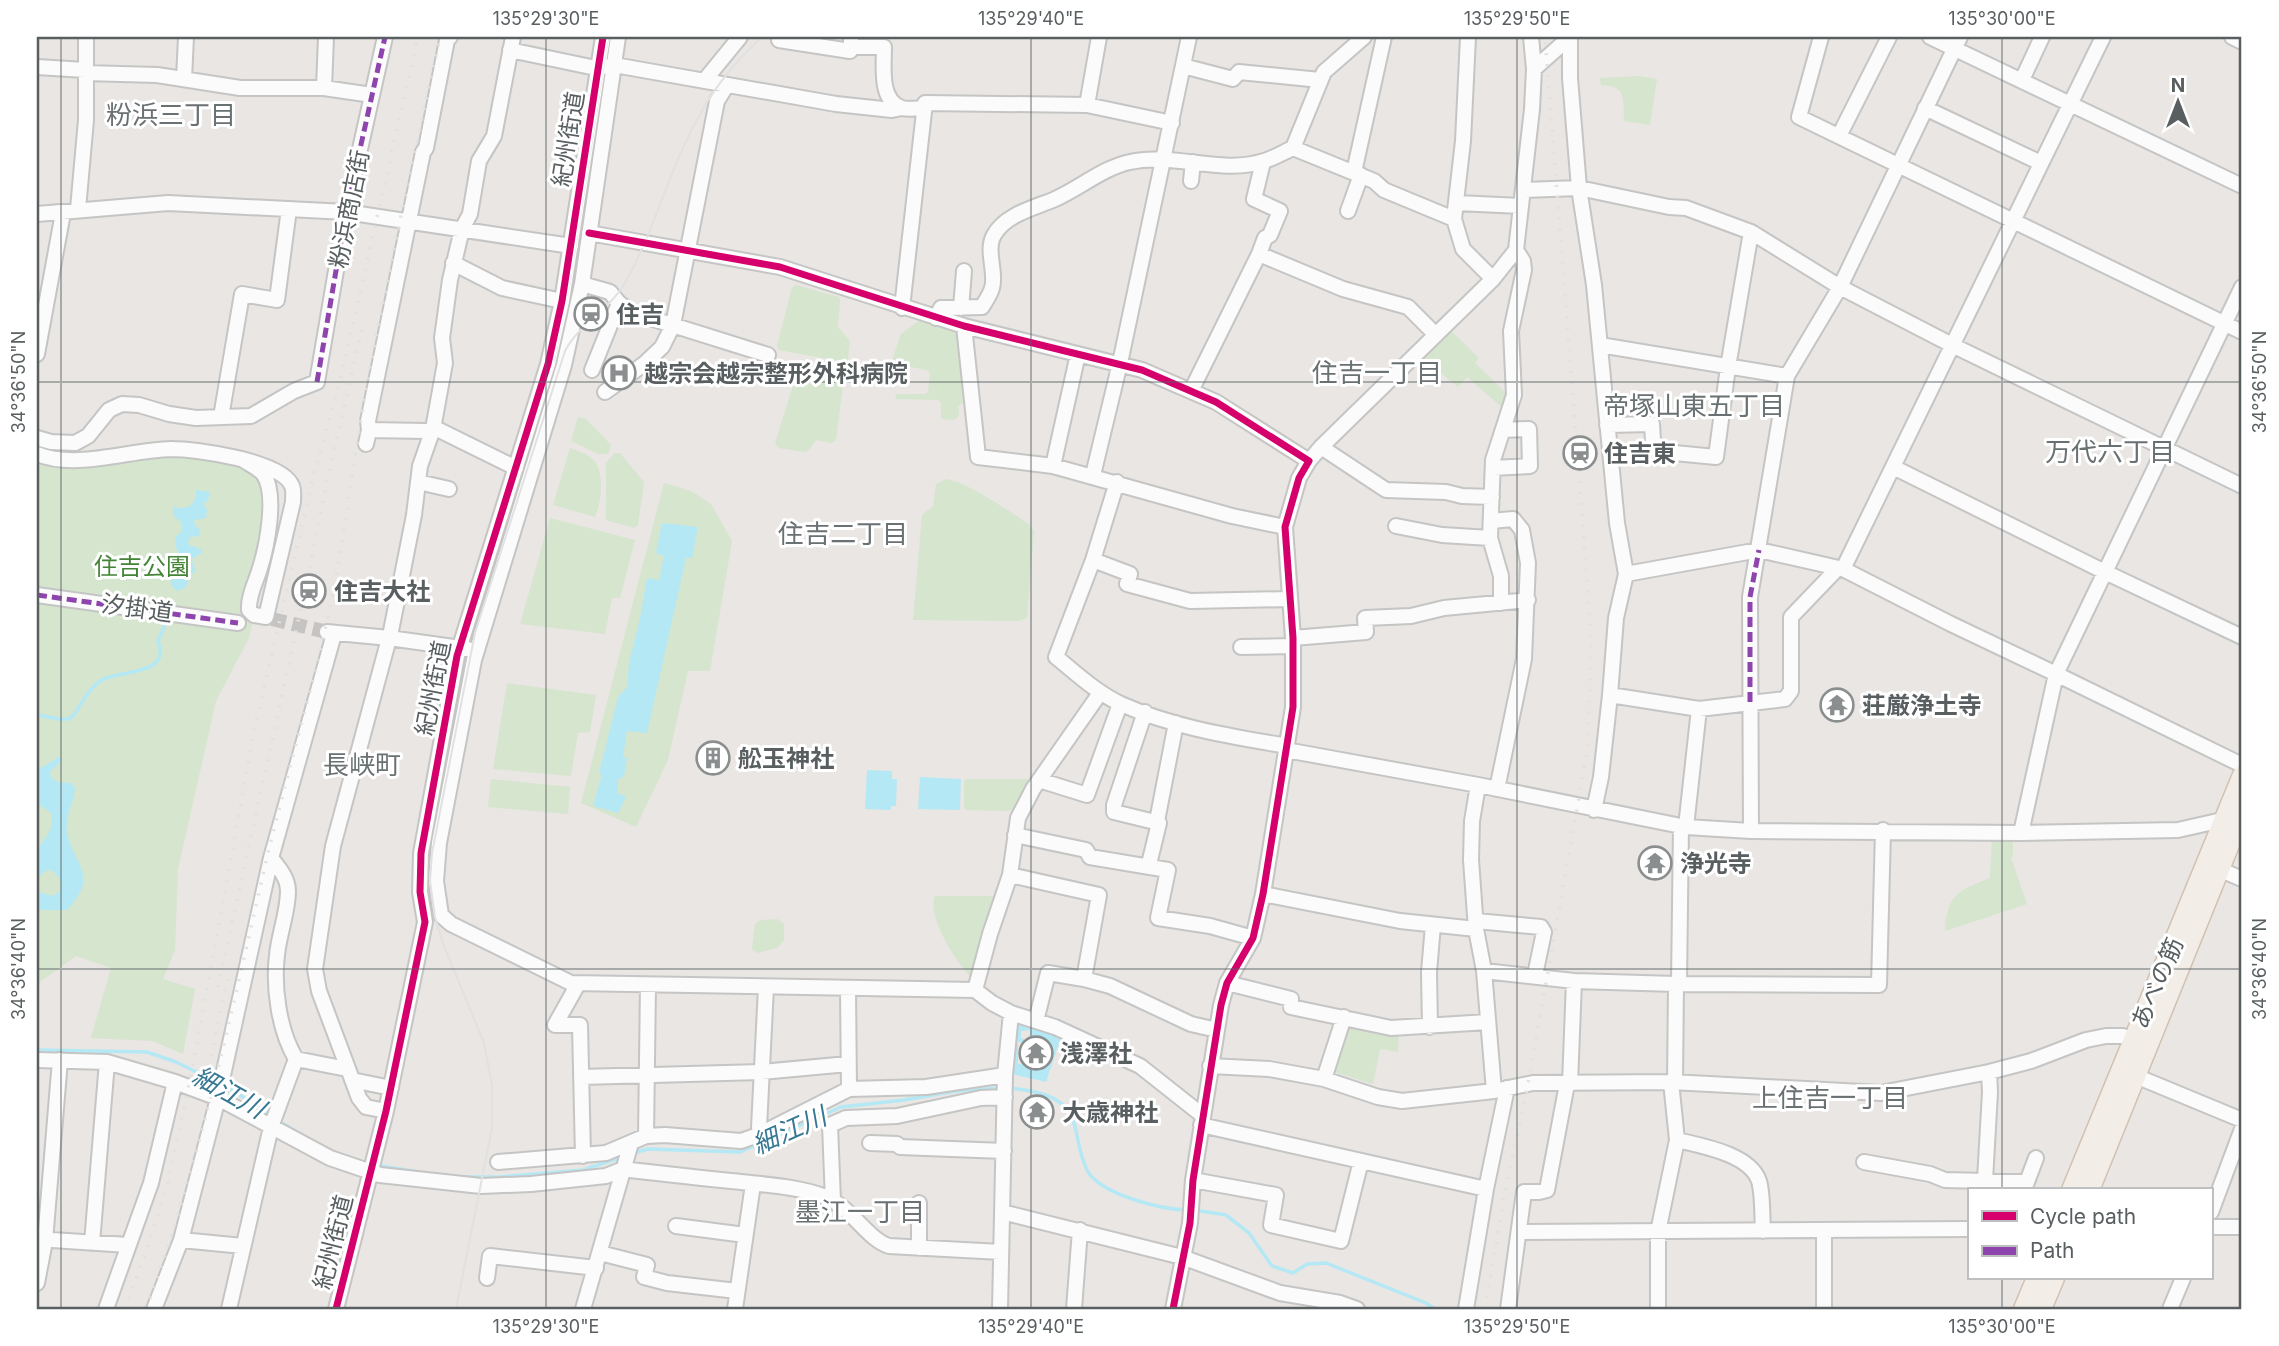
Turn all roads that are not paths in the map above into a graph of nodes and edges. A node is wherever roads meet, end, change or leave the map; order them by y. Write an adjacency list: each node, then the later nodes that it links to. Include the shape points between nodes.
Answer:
1 (86, 37): 31 (street)
2 (186, 37): 32 (street)
3 (326, 37): 37 (street)
4 (385, 37): 38 (street, 粉浜商店街)
5 (450, 37): 66 (street)
6 (603, 37): 29 (street, 紀州街道)
7 (618, 37): 29 (street, 紀州街道)
8 (740, 37): 35 (street)
9 (1099, 37): 40 (street)
10 (1189, 37): 27 (street)
11 (1364, 37): 33 (street)
12 (1384, 37): 52 (street)
13 (1468, 37): 57 (street)
14 (1531, 37): 30 (street)
15 (1570, 37): 30 (street); 55 (street)
16 (1821, 37): 45 (street, via 1799,117)
17 (1889, 37): 45 (street)
18 (1930, 37): 25 (street)
19 (2042, 37): 34 (street)
20 (2103, 37): 39 (street)
21 (2232, 37): 23 (street)
22 (779, 40): 26 (street)
23 (2242, 42)
24 (512, 43): 29 (street); 68 (street, via 494,136 479,161 470,214)
25 (1957, 43): 34 (street); 43 (street)
26 (851, 44): 41 (street, via 884,47 884,82 890,98)
27 (1182, 66): 33 (street, via 1233,79 1239,72); 44 (street)
28 (37, 67): 31 (street)
29 (606, 67): 35 (street); 70 (street, 紀州街道); 71 (street, 紀州街道)
30 (1534, 69): 56 (street)
31 (85, 72): 32 (street); 59 (street)
32 (184, 79): 37 (street, via 240,88)
33 (1320, 80): 46 (street)
34 (2022, 80): 39 (street)
35 (704, 82): 36 (street)
36 (727, 85): 41 (street, via 836,104); 72 (street, via 717,101)
37 (324, 88): 38 (street)
38 (372, 95): 62 (street, 粉浜商店街)
39 (2070, 103): 50 (street); 54 (street)
40 (1087, 105): 42 (street, via 926,103); 44 (street)
41 (902, 108): 42 (street)
42 (925, 108): 83 (street)
43 (1925, 108): 50 (street); 51 (street)
44 (1172, 123): 47 (street)
45 (1839, 136): 51 (street)
46 (1293, 148): 49 (street); 52 (street)
47 (1163, 160): 48 (street); 84 (street, via 1130,162 1102,172 1067,194 1017,214 993,236 993,287 982,307); 96 (street)
48 (1193, 162): 49 (street); 53 (street)
49 (1263, 162): 74 (street, via 1254,199 1280,211)
50 (2041, 163): 67 (street)
51 (1898, 165): 67 (street); 79 (street)
52 (1357, 174): 61 (street); 65 (street)
53 (1191, 181)
54 (2242, 186)
55 (1578, 188): 56 (street); 69 (street, via 1686,208); 91 (street)
56 (1523, 190): 58 (street)
57 (1457, 203): 58 (street); 65 (street)
58 (1521, 206): 73 (street)
59 (78, 209): 60 (street, via 168,203); 63 (street)
60 (289, 209): 62 (street); 102 (street, via 277,300 242,294)
61 (1348, 211)
62 (346, 212): 66 (street); 102 (street, 粉浜商店街, via 317,382 251,416)
63 (63, 213): 64 (street); 93 (street)
64 (37, 214)
65 (1454, 219): 77 (street, via 1463,249)
66 (409, 221): 68 (street); 104 (street, via 368,437)
67 (2012, 221): 86 (street); 92 (street)
68 (462, 229): 71 (street); 75 (street)
69 (1751, 232): 79 (street); 97 (street)
70 (589, 233): 72 (street); 78 (street, 紀州街道)
71 (571, 246): 81 (street, 紀州街道)
72 (688, 250): 83 (street, via 780,267); 87 (street)
73 (1517, 250): 77 (street); 105 (street, via 1524,270 1511,331 1514,394)
74 (1259, 254): 90 (street, via 1343,289 1408,307); 101 (street)
75 (453, 263): 81 (street, via 502,288); 104 (street, via 442,338 445,363)
76 (964, 271): 84 (street)
77 (1493, 279): 90 (street)
78 (582, 284): 82 (street, via 610,292); 143 (street, 紀州街道, via 564,365)
79 (1840, 287): 92 (street); 99 (street)
80 (2242, 288): 86 (street)
81 (562, 301): 114 (street, 紀州街道)
82 (619, 303): 87 (street, via 634,313); 98 (street)
83 (902, 308): 85 (street)
84 (961, 308): 85 (street, via 940,308)
85 (936, 318): 88 (street)
86 (2225, 324): 89 (street); 108 (street)
87 (673, 325): 95 (street); 100 (street, via 663,346 644,365)
88 (964, 326): 94 (street); 112 (street, via 978,457)
89 (2242, 332)
90 (1436, 335): 107 (street)
91 (1600, 345): 97 (street); 103 (street)
92 (1952, 345): 108 (street); 113 (street)
93 (37, 354)
94 (1078, 354): 96 (street); 112 (street)
95 (768, 355)
96 (1120, 363): 101 (street); 116 (street)
97 (1728, 367): 99 (street); 103 (street, via 1716,457 1664,452 1653,441 1652,424)
98 (592, 370)
99 (1787, 376): 128 (street)
100 (605, 391)
101 (1191, 391): 111 (street)
102 (221, 417): 106 (street, via 196,418 122,404 109,410 88,436 75,443)
103 (1607, 425): 132 (street)
104 (433, 429): 114 (street); 117 (street)
105 (1503, 430): 115 (street); 115 (street, via 1529,429 1530,466)
106 (37, 438)
107 (1321, 447): 111 (street); 121 (street, via 1386,490)
108 (2165, 447): 119 (street); 131 (street)
109 (37, 454): 110 (street, via 73,460 172,449)
110 (242, 459): 122 (street, via 263,473); 123 (street, via 278,470 292,485)
111 (1309, 461): 126 (street, via 1299,478)
112 (1053, 466): 116 (street)
113 (1893, 467): 130 (street); 131 (street)
114 (516, 468): 141 (street, 紀州街道)
115 (1493, 468): 121 (street)
116 (1093, 475): 118 (street)
117 (418, 482): 120 (street); 139 (street)
118 (1117, 482): 126 (street); 129 (street)
119 (2242, 486)
120 (449, 489)
121 (1492, 497): 124 (street)
122 (270, 512): 123 (street, via 281,504); 123 (street, via 261,565 248,602 254,615 269,618)
123 (291, 514)
124 (1491, 521): 127 (street); 135 (street, via 1513,519 1522,530)
125 (1396, 526): 127 (street, via 1442,536)
126 (1285, 527): 134 (street)
127 (1490, 538): 136 (street, via 1501,576)
128 (1759, 551): 130 (street); 132 (street); 147 (street, via 1750,597)
129 (1093, 560): 134 (street, via 1130,574 1127,584 1189,601); 145 (street, via 1056,657)
130 (1840, 569): 144 (street); 147 (street, via 1791,617 1791,691 1785,699)
131 (2105, 572): 138 (street); 144 (street)
132 (1626, 574): 146 (street, via 1616,618)
133 (37, 595): 137 (street, 汐掛道)
134 (1290, 599): 140 (street)
135 (1528, 600): 136 (street); 157 (street, via 1524,659)
136 (1502, 603): 140 (street, via 1365,618 1366,632)
137 (238, 623)
138 (2242, 637)
139 (389, 638): 141 (street); 167 (street, via 330,633); 204 (street, via 333,846 316,969 319,991)
140 (1293, 642): 142 (street); 152 (street, via 1293,707)
141 (459, 647): 143 (street); 174 (street, 紀州街道, via 421,853)
142 (1241, 647)
143 (477, 651): 173 (street, 紀州街道, via 439,843 436,881)
144 (2056, 674): 153 (street); 165 (street)
145 (1102, 693): 148 (street); 155 (street)
146 (1610, 695): 149 (street); 158 (street)
147 (1750, 702): 149 (street); 164 (street)
148 (1120, 704): 150 (street); 155 (street, via 1087,795)
149 (1699, 709): 162 (street)
150 (1145, 712): 151 (street); 161 (street, via 1114,812)
151 (1176, 723): 152 (street, via 1200,732); 161 (street)
152 (1287, 748): 156 (street); 172 (street)
153 (2242, 765)
154 (2242, 775): 160 (main road, あべの筋)
155 (1039, 780): 166 (street, via 1018,818)
156 (1478, 785): 157 (street); 176 (street, via 1471,860)
157 (1497, 789): 158 (street)
158 (1594, 810): 162 (street)
159 (2242, 816): 160 (street); 169 (main road, あべの筋)
160 (2224, 820): 165 (street, via 2178,830); 195 (main road, あべの筋)
161 (1157, 821): 168 (street)
162 (1684, 827): 164 (street); 184 (street)
163 (1883, 830): 164 (street); 165 (street); 184 (street, via 1879,985)
164 (1751, 831)
165 (2021, 833)
166 (1015, 835): 168 (street, via 1086,850 1090,857); 170 (street)
167 (271, 858): 196 (street, via 285,875 289,890 276,957 278,1008); 216 (street)
168 (1151, 867): 177 (street, via 1168,870 1158,918)
169 (2221, 870): 171 (street); 208 (main road, あべの筋)
170 (1010, 875): 180 (street, via 1099,895); 188 (street)
171 (2242, 879)
172 (1263, 894): 175 (street); 177 (street)
173 (441, 915): 174 (street); 183 (street, via 545,972)
174 (425, 922): 213 (street, 紀州街道)
175 (1433, 925): 176 (street); 193 (street)
176 (1476, 925): 178 (street); 179 (street, via 1541,927 1544,932)
177 (1254, 938): 182 (street)
178 (1484, 971): 179 (street); 192 (street)
179 (1535, 975): 181 (street)
180 (1084, 979): 191 (street, via 1048,973); 194 (street, via 1110,986 1191,1024)
181 (1574, 981): 184 (street); 212 (street)
182 (1227, 983): 190 (street, via 1291,999 1292,1007); 194 (street)
183 (578, 984): 185 (street); 207 (street, via 555,1025 580,1025)
184 (1677, 984): 211 (street)
185 (648, 985): 186 (street); 205 (street)
186 (766, 987): 187 (street); 202 (street)
187 (848, 989): 188 (street); 200 (street)
188 (975, 990): 189 (street)
189 (1011, 1013): 191 (street); 206 (street)
190 (1344, 1017): 193 (street, via 1391,1028); 209 (street)
191 (1036, 1021): 219 (street, via 1140,1066)
192 (1488, 1022): 193 (street); 214 (street)
193 (1430, 1027)
194 (1217, 1030): 201 (street)
195 (2134, 1040): 203 (street, via 2106,1036 2086,1040); 240 (main road, あべの筋)
196 (296, 1059): 204 (street); 221 (street)
197 (37, 1060): 198 (street)
198 (60, 1060): 199 (street); 257 (street)
199 (107, 1062): 210 (street); 259 (street)
200 (848, 1064): 202 (street); 215 (street)
201 (1210, 1066): 209 (street, via 1269,1069); 219 (street)
202 (761, 1072): 205 (street); 222 (street)
203 (1989, 1072): 211 (street, via 1881,1093); 237 (street)
204 (350, 1075): 213 (street); 218 (street, via 362,1104)
205 (647, 1075): 207 (street); 224 (street)
206 (1005, 1075): 215 (street, via 926,1087); 217 (street)
207 (581, 1077): 229 (street)
208 (2138, 1077): 220 (street); 241 (main road, あべの筋)
209 (1324, 1079): 214 (street, via 1402,1101)
210 (175, 1082): 216 (street); 260 (street, via 151,1183)
211 (1673, 1082): 212 (street); 225 (street)
212 (1569, 1084): 214 (street, via 1533,1083); 254 (street, via 1546,1190 1524,1192)
213 (391, 1088): 218 (street, 紀州街道)
214 (1501, 1089): 242 (street)
215 (849, 1090): 224 (street, via 741,1141)
216 (219, 1095): 221 (street); 258 (street)
217 (1005, 1096): 228 (street); 243 (street, via 897,1116 846,1118 830,1125)
218 (386, 1111): 234 (street, 紀州街道)
219 (1201, 1120): 231 (street); 236 (street)
220 (2242, 1120)
221 (272, 1126): 234 (street, via 330,1158); 261 (street)
222 (759, 1128)
223 (2242, 1129): 245 (street)
224 (646, 1136): 226 (street)
225 (1677, 1140): 252 (street, via 1747,1164 1759,1181); 255 (street)
226 (631, 1143): 229 (street); 235 (street)
227 (870, 1143): 228 (street)
228 (1004, 1151): 246 (street)
229 (583, 1156): 232 (street)
230 (2036, 1158): 239 (street)
231 (1361, 1161): 236 (street, via 1341,1241 1271,1225 1276,1195); 242 (street)
232 (498, 1162)
233 (1864, 1162): 237 (street, via 1945,1180)
234 (372, 1166): 235 (street, via 481,1186 606,1176); 276 (street, 紀州街道)
235 (623, 1169): 238 (street); 264 (street)
236 (1193, 1180): 265 (street)
237 (1985, 1180): 239 (street)
238 (753, 1184): 243 (street, via 805,1191); 256 (street)
239 (2026, 1186)
240 (2072, 1188)
241 (2091, 1188)
242 (1486, 1189): 283 (street)
243 (833, 1201): 262 (street, via 884,1245)
244 (919, 1203): 262 (street)
245 (2212, 1209)
246 (1002, 1212): 251 (street); 263 (street)
247 (676, 1226): 256 (street)
248 (2212, 1227): 249 (street)
249 (2242, 1227)
250 (1968, 1229): 253 (street)
251 (1080, 1230): 265 (street); 280 (street)
252 (1763, 1231): 253 (street); 255 (street)
253 (1824, 1231): 286 (street)
254 (1520, 1232): 255 (street); 284 (street)
255 (1658, 1232): 285 (street)
256 (745, 1235): 272 (street)
257 (41, 1240): 259 (street); 271 (street)
258 (181, 1240): 261 (street); 274 (street)
259 (92, 1243): 260 (street)
260 (128, 1245): 273 (street)
261 (243, 1246): 275 (street)
262 (919, 1248): 263 (street)
263 (1001, 1252): 279 (street)
264 (600, 1253): 266 (street); 272 (street, via 647,1265 645,1277)
265 (1182, 1257): 281 (street); 282 (street, via 1280,1293)
266 (596, 1268): 267 (street, via 490,1256); 277 (street)
267 (487, 1278)
268 (2035, 1280): 287 (main road)
269 (2054, 1280): 288 (main road)
270 (2182, 1280): 289 (street)
271 (37, 1283)
272 (737, 1291): 278 (street)
273 (106, 1309)
274 (154, 1309)
275 (229, 1309)
276 (336, 1309)
277 (583, 1309)
278 (735, 1309)
279 (1000, 1309)
280 (1074, 1309)
281 (1173, 1309)
282 (1357, 1309)
283 (1466, 1309)
284 (1507, 1309)
285 (1658, 1309)
286 (1825, 1309)
287 (2023, 1309)
288 (2042, 1309)
289 (2170, 1309)

